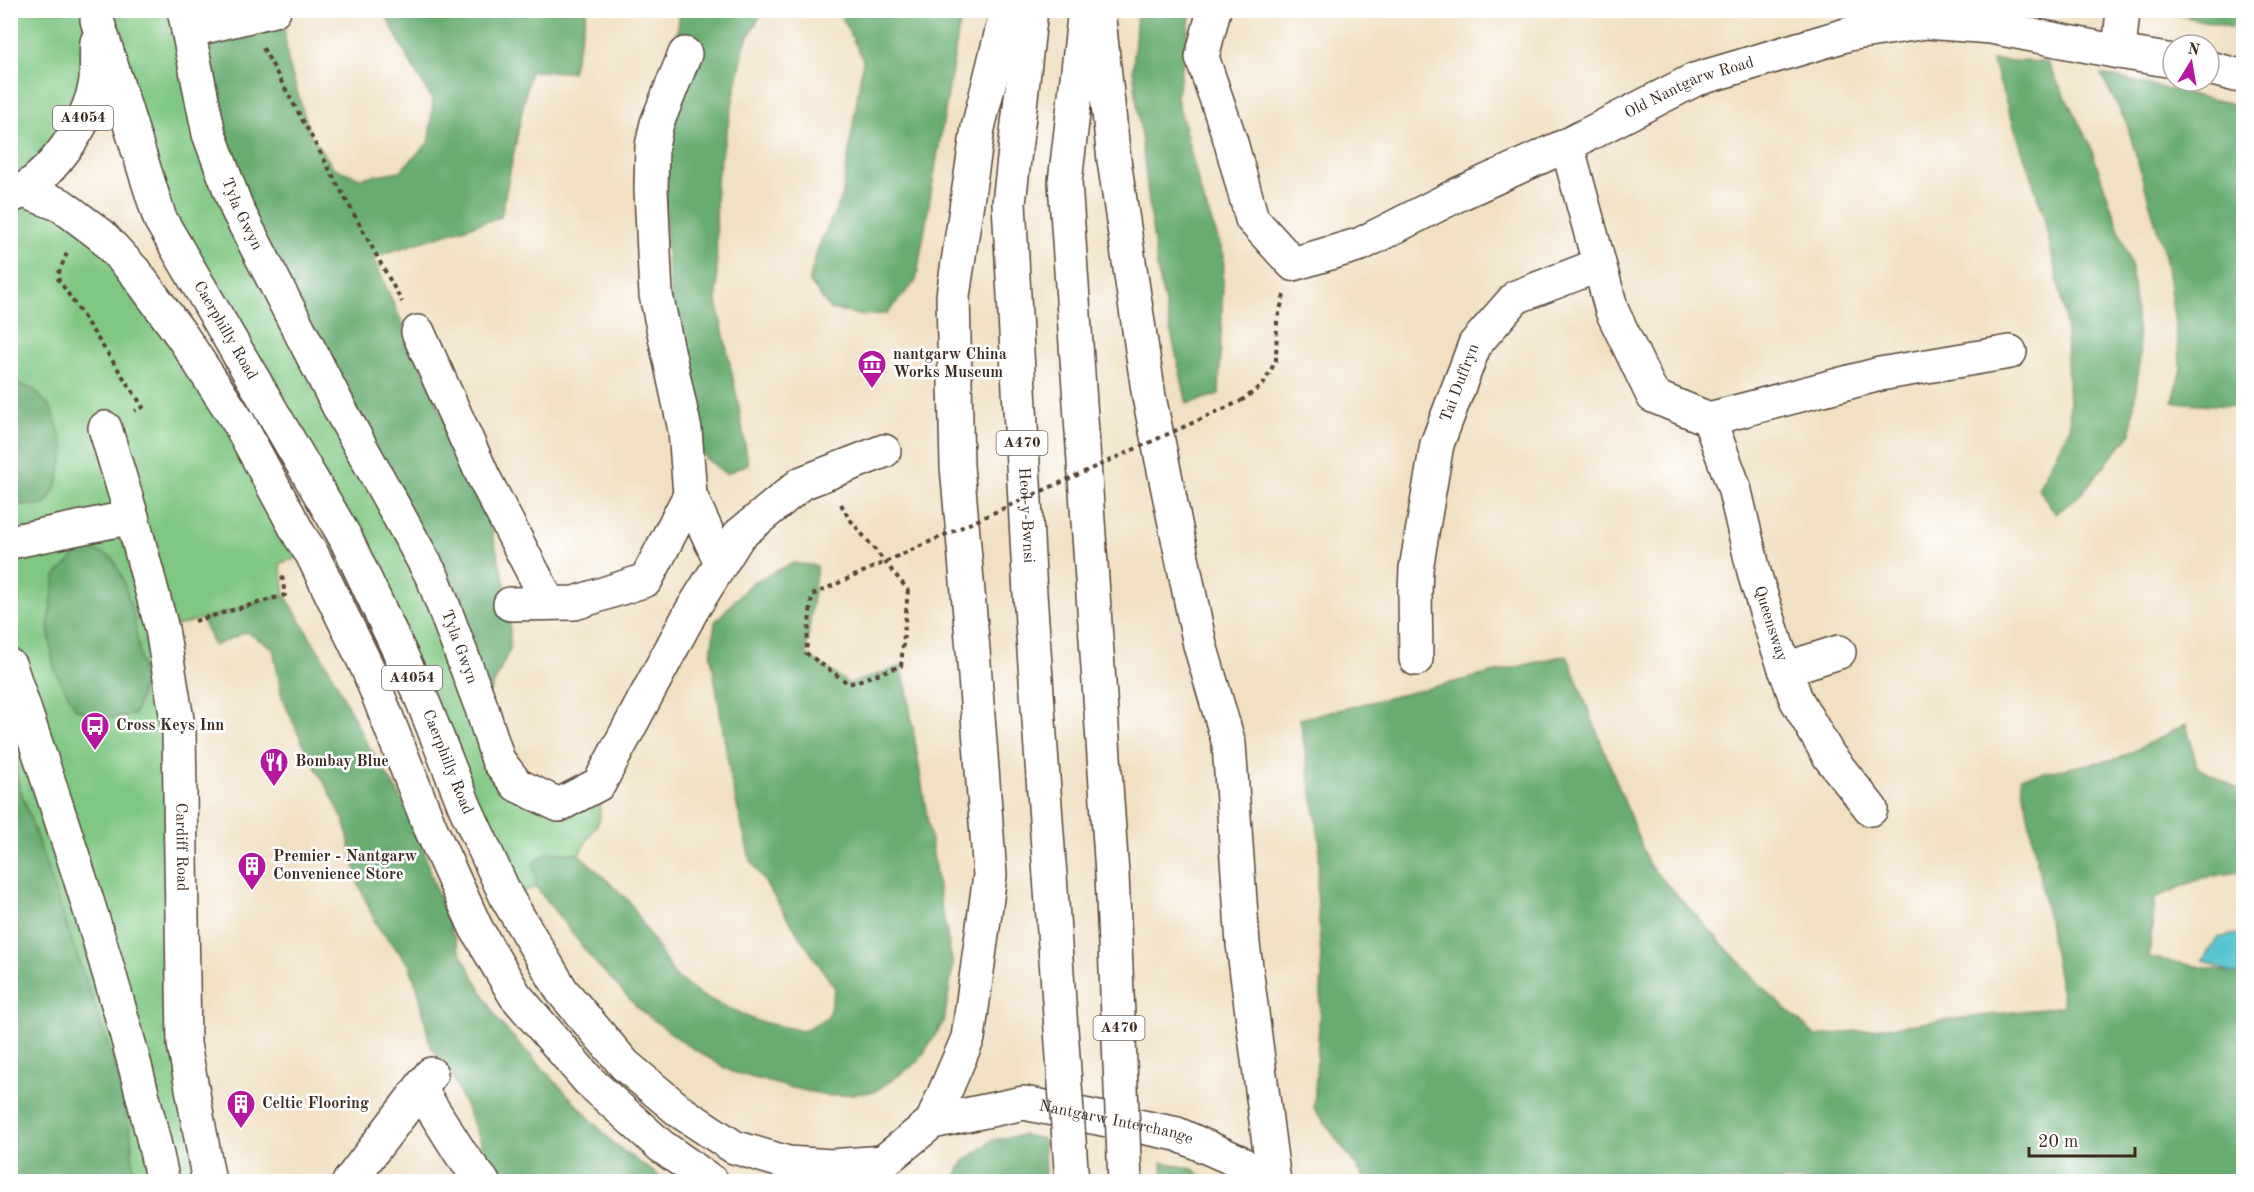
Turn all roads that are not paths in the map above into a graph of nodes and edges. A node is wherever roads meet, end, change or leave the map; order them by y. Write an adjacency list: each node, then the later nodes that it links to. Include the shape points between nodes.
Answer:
1 (1007, 10): 34 (main road, via 978,128 954,296 957,466 990,875 968,1038)
2 (1031, 10): 41 (main road, Heol-y-Bwnsi / A470, bridge, via 1009,203 1029,582)
3 (1085, 10): 42 (main road, A470, bridge, via 1065,182 1112,874)
4 (1098, 10): 44 (main road, via 1114,160 1149,397 1200,645 1229,744 1243,944)
5 (1214, 10): 15 (main road, Old Nantgarw Road, via 1202,57 1252,219 1293,264 1361,244)
6 (2123, 10): 10 (main road)
7 (260, 14): 9 (main road)
8 (96, 15): 16 (main road, A4054, via 96,81 81,125 57,162); 35 (main road, Caerphilly Road / A4054, via 160,219 345,537 421,697 507,898 562,991 624,1065 681,1112 734,1147 788,1163)
9 (186, 21): 26 (main road, Tyla Gwyn, via 209,135 237,208 341,411 433,578 498,760 517,784 559,805 599,784 692,610)
10 (2119, 52): 12 (main road, Old Nantgarw Road); 15 (main road, Old Nantgarw Road, via 1991,27 1926,22 1849,34 1694,80)
11 (685, 54): 23 (main road, via 657,123 651,189 656,295 685,430)
12 (2161, 59)
13 (2221, 71): 14 (main road)
14 (2244, 77)
15 (1567, 145): 17 (main road)
16 (17, 194): 40 (main road, A4054, via 61,205 101,235 135,272 182,336 239,423 312,554 367,667 471,918 515,995 590,1081 661,1146)
17 (1599, 265): 20 (main road, via 1612,311 1653,396); 30 (main road, Tai Duffryn, via 1516,297 1475,344 1437,444 1416,569)
18 (418, 332): 27 (main road, via 483,476)
19 (2010, 352): 20 (main road, via 1880,374)
20 (1709, 419): 32 (main road, Queensway, via 1734,487 1755,576)
21 (105, 428): 24 (main road, Cardiff Road)
22 (884, 451): 26 (main road, Tyla Gwyn, via 802,483 763,514)
23 (690, 495): 26 (main road); 27 (main road, via 646,580 575,603)
24 (132, 517): 25 (main road); 37 (main road, Cardiff Road, via 162,629 178,732 184,1044)
25 (10, 542)
26 (729, 550)
27 (549, 603): 28 (main road)
28 (510, 604)
29 (1839, 652): 32 (main road)
30 (1416, 659)
31 (10, 666): 36 (main road, via 104,954)
32 (1785, 669): 33 (main road, Queensway, via 1796,699 1829,756)
33 (1871, 809)
34 (932, 1122): 35 (main road, Nantgarw Interchange); 43 (main road, Nantgarw Interchange, via 1024,1103 1177,1134 1238,1161)
35 (880, 1172)
36 (163, 1182)
37 (209, 1182)
38 (349, 1182): 39 (main road, via 425,1082 461,1154)
39 (483, 1182)
40 (712, 1182)
41 (1072, 1182)
42 (1125, 1182)
43 (1265, 1182)
44 (1274, 1182)

